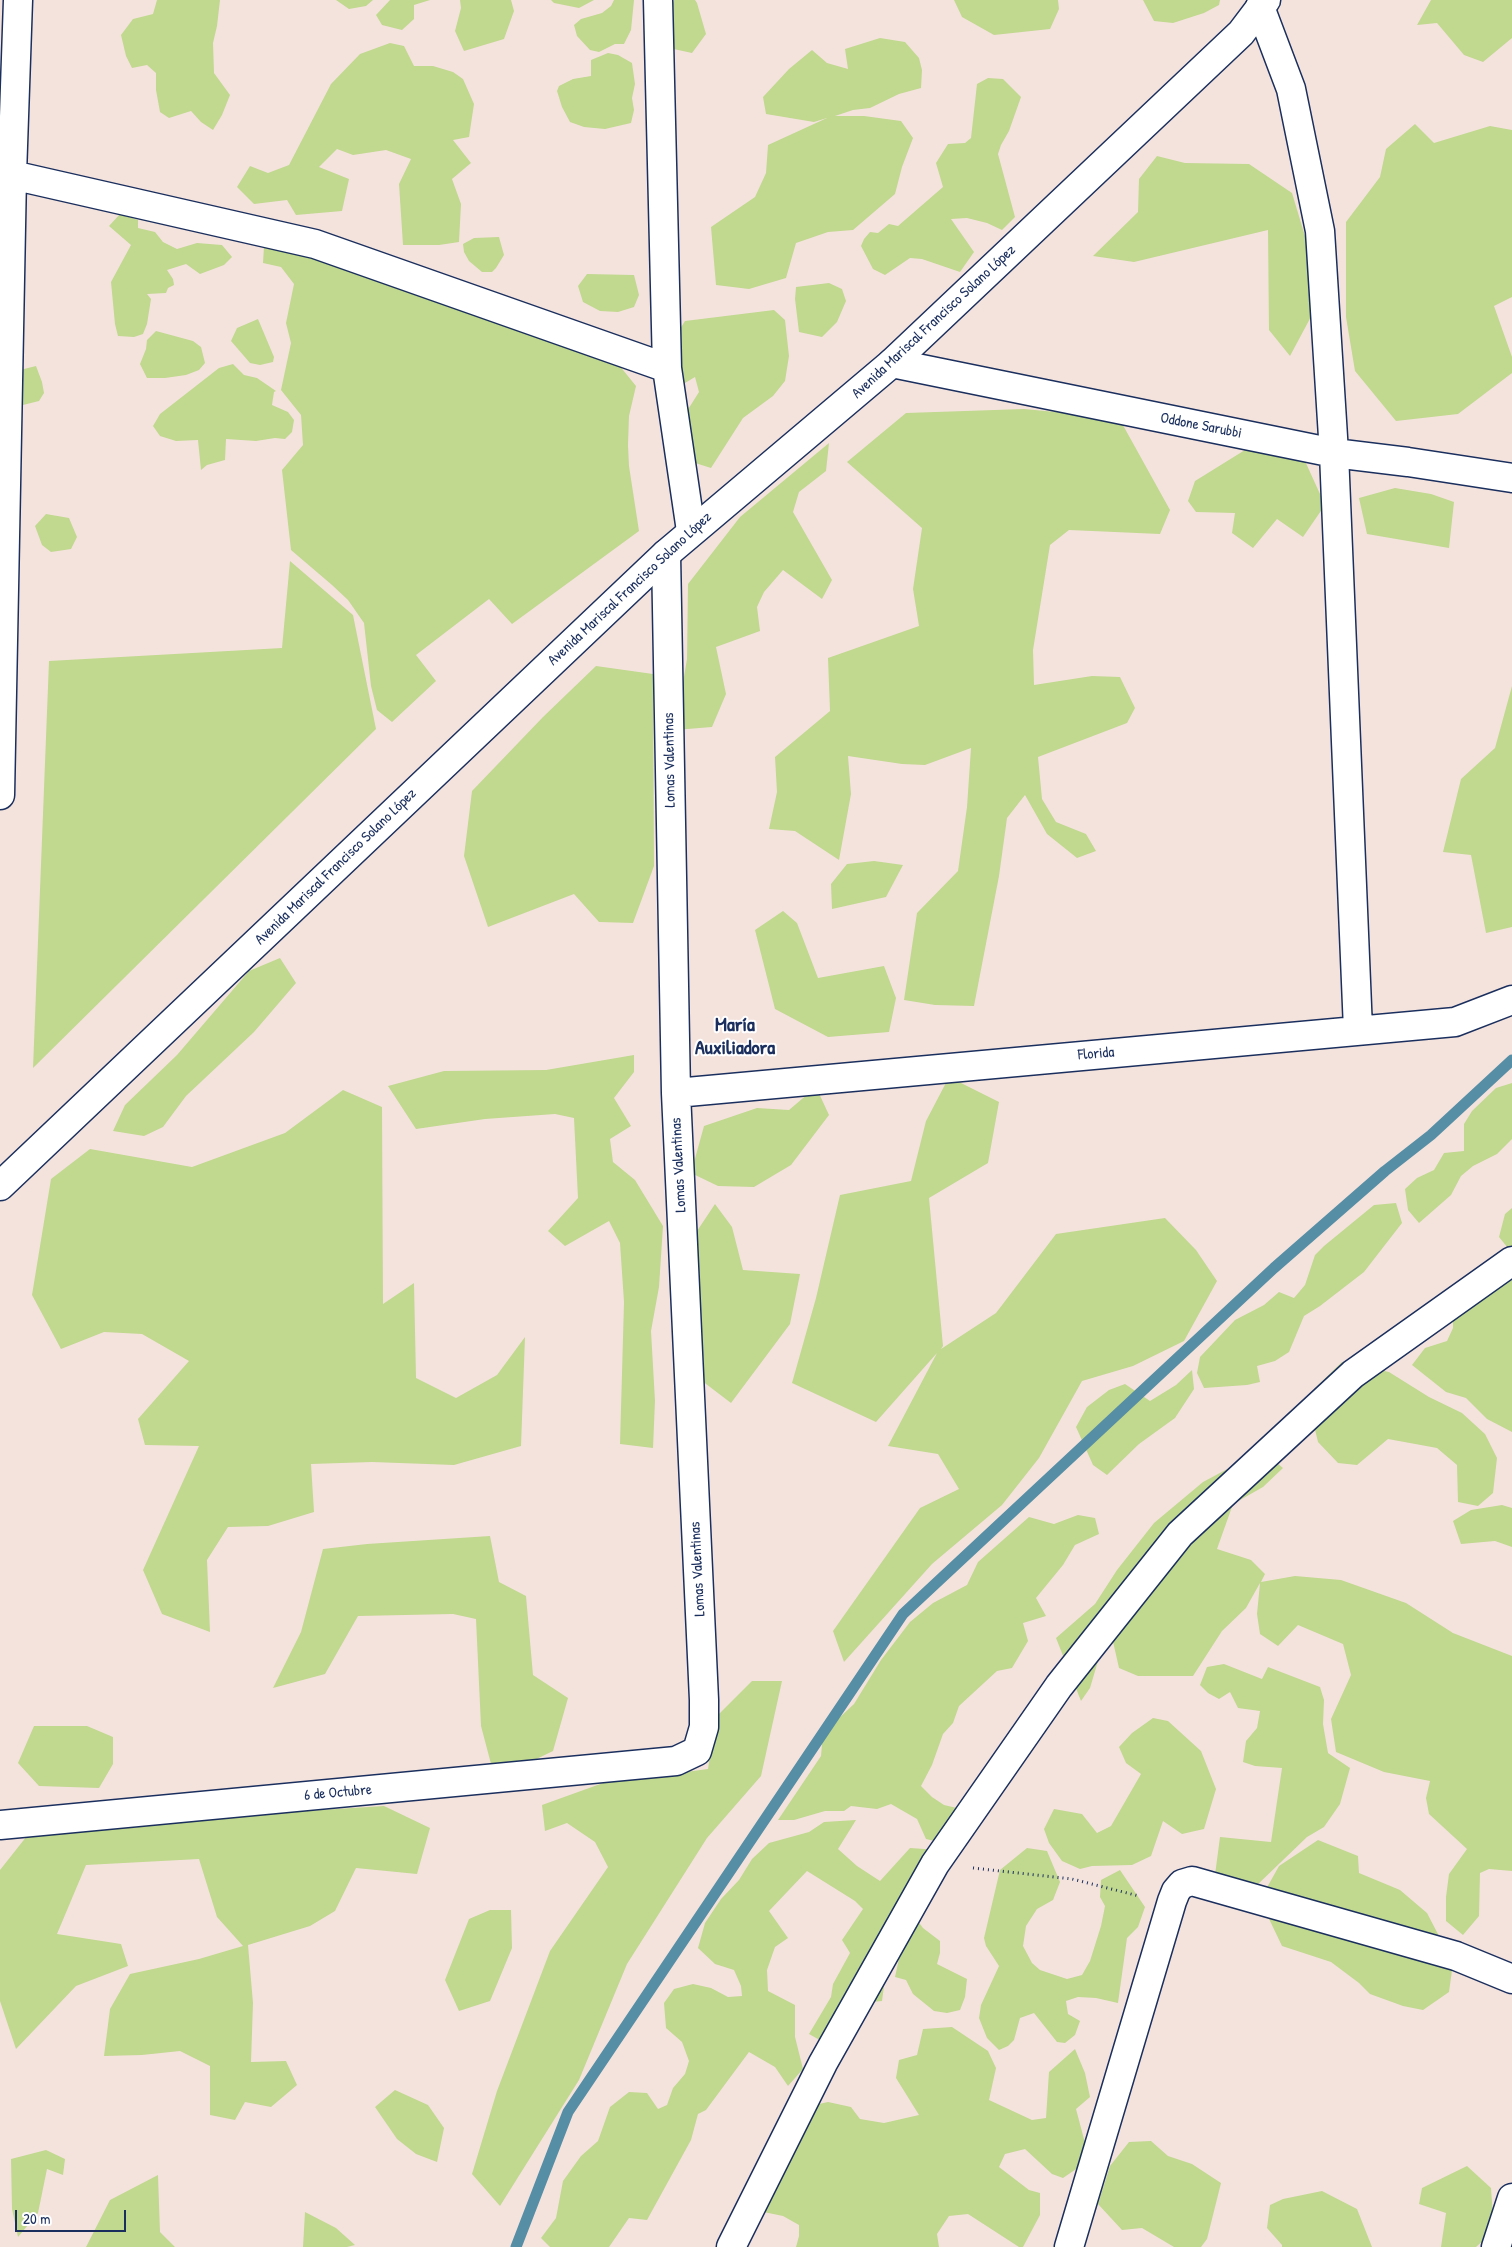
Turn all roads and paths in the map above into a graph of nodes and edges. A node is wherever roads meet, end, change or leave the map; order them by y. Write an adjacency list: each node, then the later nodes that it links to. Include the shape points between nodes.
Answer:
1 (18, 0): 4 (street)
2 (658, 0): 6 (street)
3 (1263, 4): 5 (street, Avenida Mariscal Francisco Solano López, via 1240,33); 7 (street, via 1291,90 1320,231)
4 (6, 176): 6 (street, via 315,244); 11 (street)
5 (892, 363): 7 (street, Oddone Sarubbi); 9 (street, Avenida Mariscal Francisco Solano López)
6 (667, 368): 9 (street)
7 (1334, 453): 8 (street, Oddone Sarubbi); 13 (street)
8 (1512, 478)
9 (690, 531): 10 (street, Avenida Mariscal Francisco Solano López)
10 (666, 554): 14 (street, Lomas Valentinas); 15 (street, Avenida Mariscal Francisco Solano López)
11 (0, 795)
12 (1512, 1000): 13 (street, Florida, via 1455,1022)
13 (1358, 1030): 14 (street, Florida)
14 (676, 1093): 17 (street, Lomas Valentinas, via 704,1727 697,1752)
15 (0, 1186)
16 (1512, 1261): 19 (street, via 1353,1374 1180,1534 1059,1686)
17 (676, 1761): 18 (street, 6 de Octubre)
18 (0, 1825)
19 (935, 1864): 20 (path, via 1072,1879 1125,1894); 23 (street, via 823,2064)
20 (1172, 1901): 21 (street, via 1182,1884 1192,1881 1456,1956); 24 (street)
21 (1512, 1979)
22 (1512, 2198): 25 (street)
23 (731, 2247)
24 (1069, 2247)
25 (1496, 2247)

